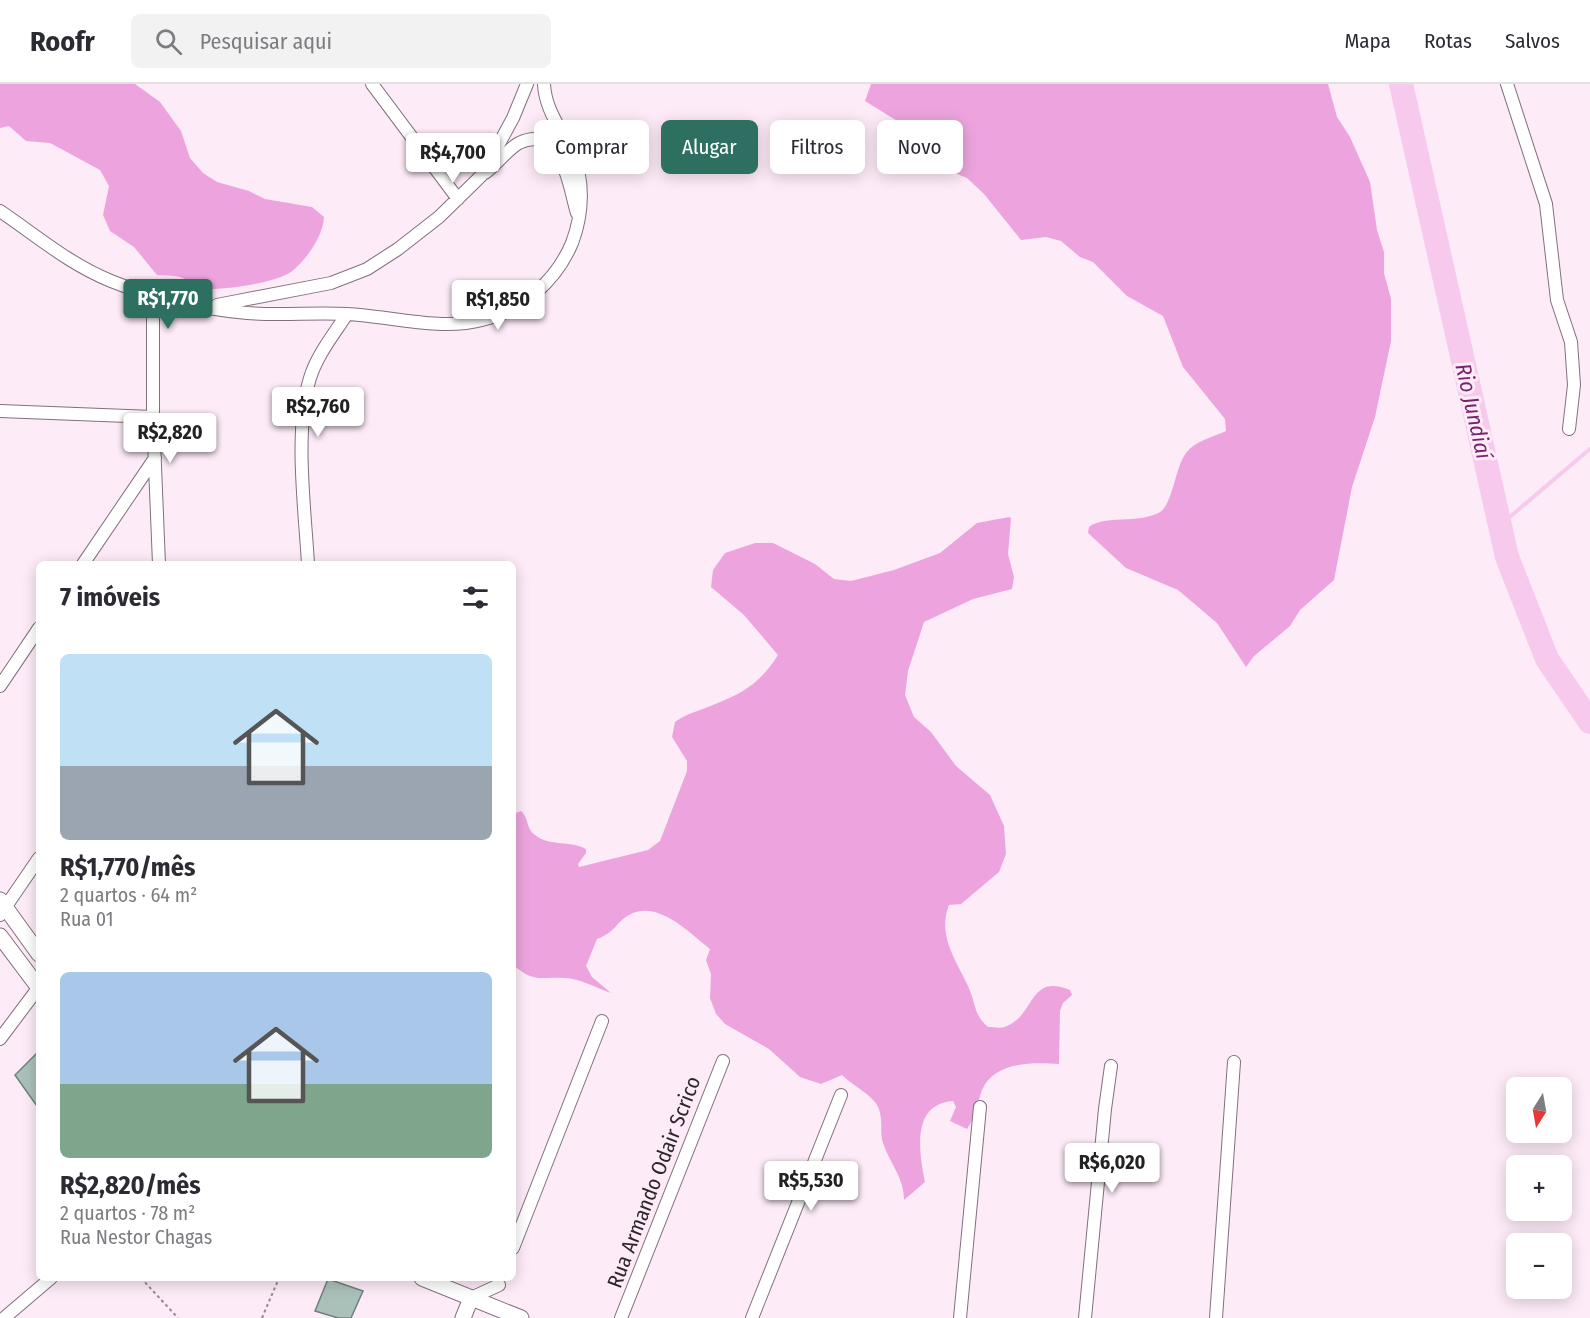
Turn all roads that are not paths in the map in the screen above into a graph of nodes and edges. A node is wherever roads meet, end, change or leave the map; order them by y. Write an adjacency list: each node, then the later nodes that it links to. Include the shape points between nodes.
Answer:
1 (372, 84): 6 (street)
2 (527, 84): 5 (street)
3 (544, 84): 8 (street, via 555,121 576,165 582,196)
4 (1507, 84): 14 (street, via 1546,204 1557,300 1571,342 1574,384)
5 (482, 175): 6 (street); 8 (street, via 520,143 542,141 560,157)
6 (458, 199): 10 (street, via 419,234 367,269 331,283)
7 (0, 211): 9 (street, via 70,261)
8 (579, 218): 11 (street, via 572,242 552,276 524,302 498,316 460,323)
9 (153, 295): 10 (street); 13 (street)
10 (210, 307): 11 (street, via 248,313)
11 (347, 314): 18 (street, via 310,380 302,452)
12 (0, 411): 13 (street)
13 (153, 417): 15 (street)
14 (1569, 429)
15 (154, 458): 16 (street); 17 (street)
16 (85, 561)
17 (159, 561)
18 (308, 561)
19 (36, 632): 20 (street)
20 (0, 686)
21 (36, 862): 22 (street)
22 (2, 907): 24 (street)
23 (0, 936): 25 (street)
24 (36, 950)
25 (36, 984)
26 (36, 992): 28 (street)
27 (602, 1021): 34 (street)
28 (0, 1039)
29 (723, 1060): 43 (street, Rua Armando Odair Scrico)
30 (1234, 1062): 47 (street)
31 (1112, 1066): 46 (street, via 1104,1109)
32 (841, 1095): 44 (street)
33 (980, 1107): 45 (street)
34 (516, 1240)
35 (47, 1281): 40 (street)
36 (429, 1281): 38 (street)
37 (500, 1281): 38 (street); 39 (street)
38 (471, 1298): 39 (street); 41 (street)
39 (494, 1313): 42 (street)
40 (4, 1318)
41 (463, 1318)
42 (521, 1318)
43 (621, 1318)
44 (752, 1318)
45 (960, 1318)
46 (1085, 1318)
47 (1216, 1318)

